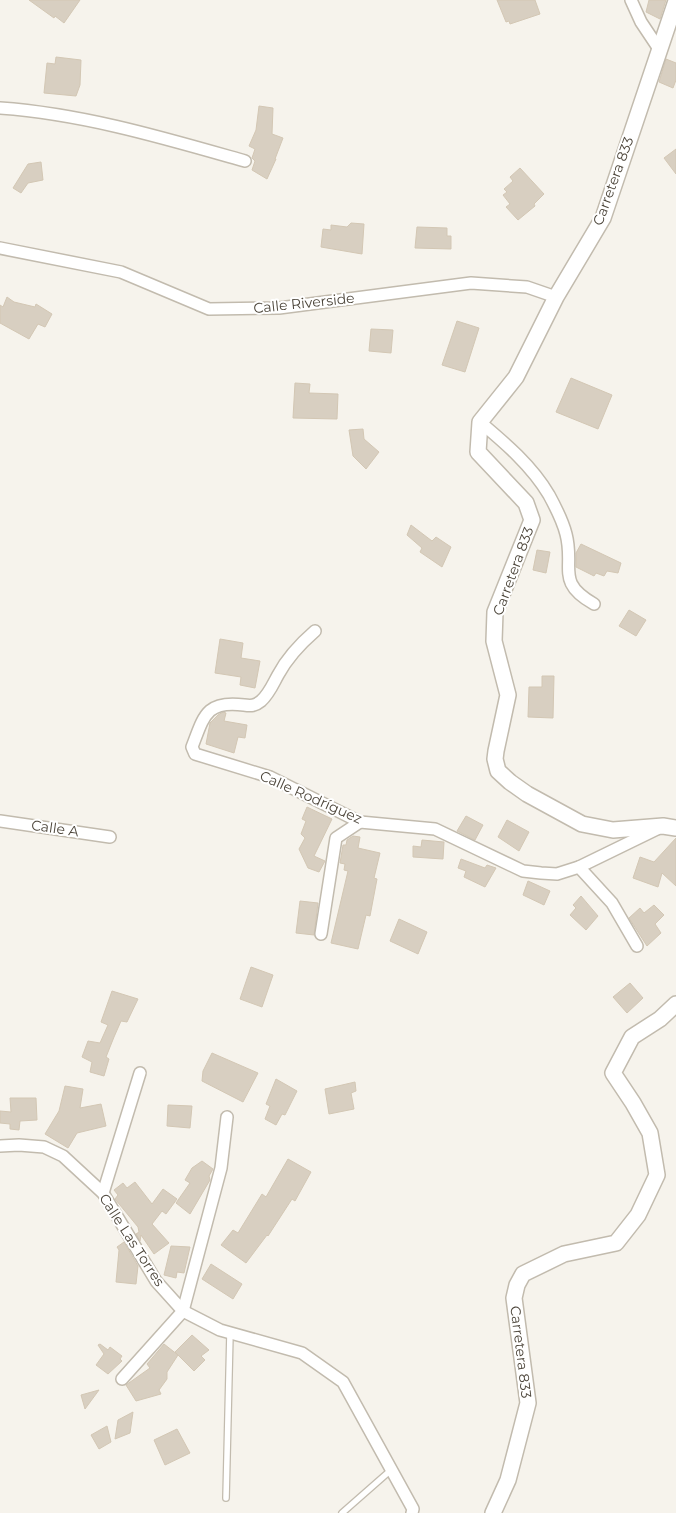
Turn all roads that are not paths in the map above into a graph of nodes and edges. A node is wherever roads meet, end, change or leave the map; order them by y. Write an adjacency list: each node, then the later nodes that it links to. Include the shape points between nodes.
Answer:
1 (631, 0): 3 (street)
2 (676, 1): 3 (street, Carretera 833)
3 (659, 49): 7 (street, Carretera 833, via 603,218)
4 (0, 108): 5 (street, via 44,111 130,128)
5 (244, 161)
6 (0, 248): 7 (street, Calle Riverside, via 121,272 209,309 279,308 471,283 527,287)
7 (556, 297): 8 (street, Carretera 833, via 516,377)
8 (480, 422): 9 (street, via 512,448 548,494 566,534 569,579 578,595); 13 (street, Carretera 833, via 478,452 526,503 532,520 495,612 494,641 508,695 496,751 498,771 527,794 582,824 613,830)
9 (594, 604)
10 (314, 631): 12 (street, Calle Rodríguez, via 290,656 261,701 254,706 219,704 210,710 192,747 195,754 270,777)
11 (0, 821): 14 (street, Calle A)
12 (360, 822): 15 (street, Calle Rodríguez, via 435,829 523,870 558,874); 16 (street, via 336,838)
13 (669, 827): 15 (street, Calle Rodríguez)
14 (110, 837)
15 (579, 867): 17 (street, via 612,904)
16 (321, 934)
17 (637, 946)
18 (676, 1004): 30 (street, Carretera 833, via 632,1037 613,1073 650,1133 654,1150 657,1175 638,1216 616,1244 564,1254 523,1274 517,1285 514,1298 528,1403 508,1480)
19 (140, 1073): 22 (street)
20 (227, 1117): 23 (street, via 220,1168)
21 (0, 1146): 22 (street, Calle Las Torres, via 44,1147 63,1156)
22 (103, 1193): 23 (street, Calle Las Torres, via 156,1281)
23 (183, 1311): 24 (street, Calle Las Torres); 25 (street)
24 (230, 1333): 26 (street, Calle Las Torres, via 302,1353 343,1382); 27 (lane)
25 (122, 1379)
26 (391, 1470): 28 (lane); 29 (street, Calle Las Torres)
27 (226, 1498)
28 (342, 1513)
29 (412, 1513)
30 (493, 1513)

